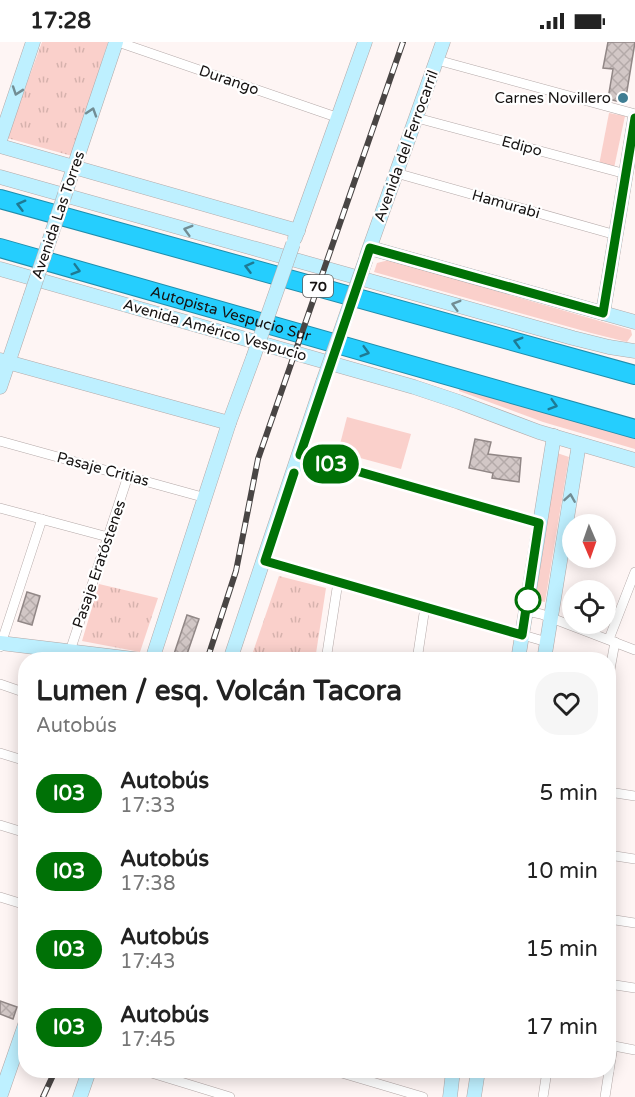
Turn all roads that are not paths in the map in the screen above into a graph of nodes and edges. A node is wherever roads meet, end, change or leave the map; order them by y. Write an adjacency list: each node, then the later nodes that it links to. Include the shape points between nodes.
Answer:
1 (33, 42): 9 (street, one-way to 9)
2 (117, 42): 7 (street, Durango); 11 (street, Avenida Las Torres, one-way to 2)
3 (365, 42): 7 (street)
4 (443, 42): 5 (street, Avenida del Ferrocarril)
5 (437, 60): 6 (street); 8 (street, Avenida del Ferrocarril)
6 (635, 116): 13 (street)
7 (339, 117): 17 (street)
8 (417, 118): 12 (street, Avenida del Ferrocarril); 13 (street, Edipo)
9 (0, 140)
10 (0, 146): 11 (street)
11 (74, 168): 17 (street); 24 (street, Avenida Las Torres, bridge)
12 (396, 173): 16 (street, Hamurabi); 19 (street, Avenida del Ferrocarril)
13 (626, 174): 16 (street)
14 (0, 177): 23 (street, one-way to 14, via 609,348)
15 (0, 199): 25 (highway, 70, one-way to 15)
16 (616, 235): 21 (street)
17 (296, 237): 27 (street, bridge)
18 (0, 248): 28 (highway, Autopista Vespucio Sur, one-way to 28)
19 (368, 253): 21 (street); 32 (street, Avenida del Ferrocarril, bridge)
20 (0, 269): 29 (street, Avenida Américo Vespucio, via 414,387)
21 (603, 313): 22 (street)
22 (634, 324)
23 (632, 348)
24 (4, 361): 26 (street, Avenida Las Torres); 27 (street)
25 (635, 375)
26 (0, 387)
27 (229, 423): 35 (street)
28 (635, 429)
29 (554, 436): 31 (street, Avenida Américo Vespucio); 38 (street)
30 (0, 441): 34 (street, Pasaje Critias)
31 (579, 444): 33 (street, Avenida Américo Vespucio); 45 (street, one-way to 31)
32 (300, 455): 38 (street); 40 (street, Avenida del Ferrocarril)
33 (635, 460)
34 (128, 476): 35 (street, Pasaje Critias); 39 (street, Pasaje Eratóstenes)
35 (206, 498): 53 (street)
36 (0, 508): 37 (street)
37 (42, 519): 39 (street); 49 (street)
38 (539, 523): 44 (street)
39 (108, 537): 51 (street, Pasaje Eratóstenes)
40 (265, 561): 42 (street); 54 (street, Avenida del Ferrocarril)
41 (635, 572): 47 (street)
42 (338, 582): 43 (street); 55 (street)
43 (425, 607): 46 (street); 56 (street)
44 (526, 611): 45 (street); 46 (street)
45 (550, 618): 47 (street); 48 (street)
46 (522, 635): 48 (street); 57 (street)
47 (612, 640): 50 (street); 59 (street)
48 (546, 642): 58 (street)
49 (0, 644): 51 (street)
50 (635, 650)
51 (69, 651): 52 (street)
52 (77, 652)
53 (155, 652)
54 (233, 652)
55 (327, 652)
56 (418, 652)
57 (519, 652)
58 (545, 652)
59 (611, 652)
60 (0, 684): 61 (street)
61 (18, 690)
62 (0, 753): 63 (street)
63 (18, 759)
64 (616, 793): 65 (street)
65 (635, 796)
66 (0, 825): 67 (street)
67 (18, 831)
68 (616, 856): 69 (street)
69 (635, 859)
70 (0, 897): 71 (street)
71 (18, 903)
72 (616, 920): 73 (street)
73 (635, 923)
74 (616, 985): 75 (street)
75 (635, 988)
76 (18, 1043): 86 (street)
77 (616, 1047): 78 (street)
78 (635, 1050)
79 (87, 1078): 87 (street)
80 (168, 1078): 88 (street)
81 (359, 1078): 89 (street)
82 (452, 1078): 90 (street)
83 (477, 1078): 91 (street)
84 (546, 1078): 92 (street)
85 (608, 1078): 93 (street)
86 (1, 1089)
87 (80, 1097)
88 (230, 1097)
89 (423, 1097)
90 (450, 1097)
91 (474, 1097)
92 (543, 1097)
93 (605, 1097)

